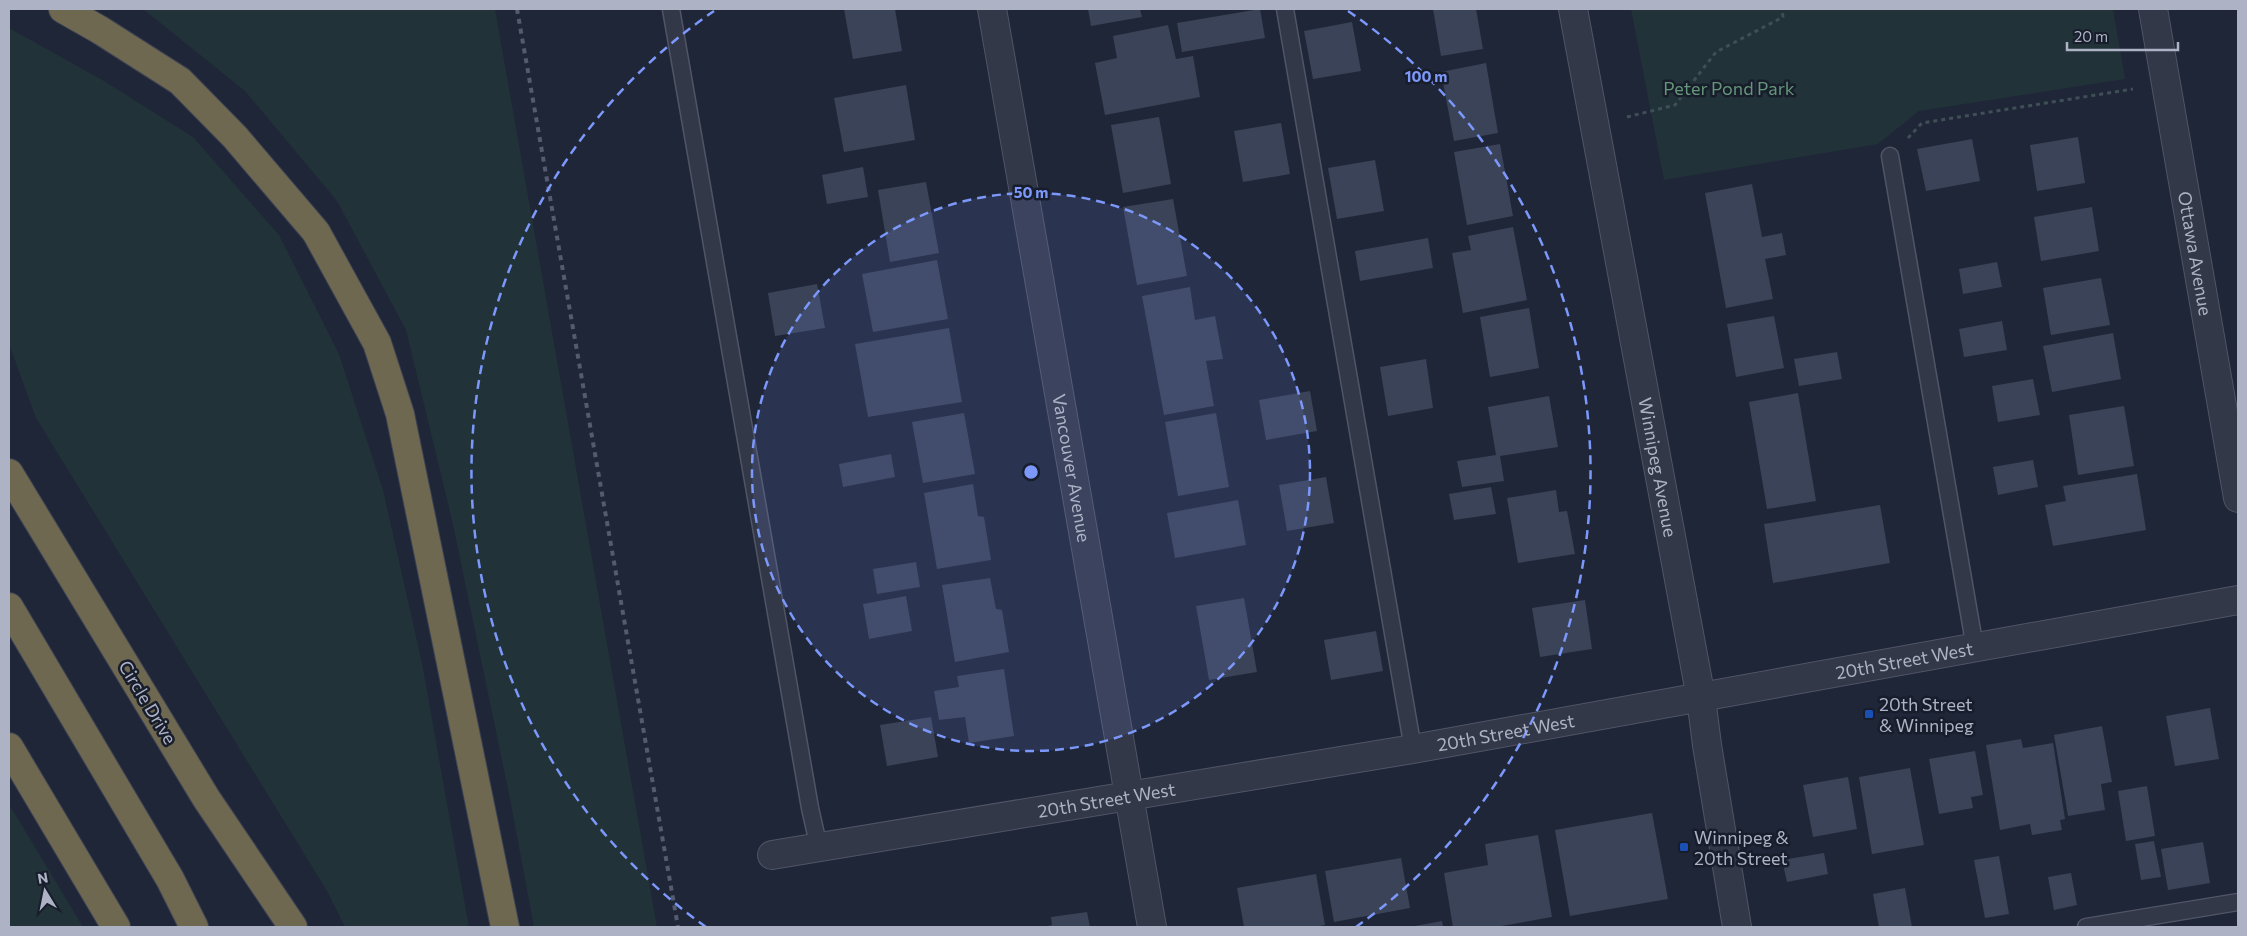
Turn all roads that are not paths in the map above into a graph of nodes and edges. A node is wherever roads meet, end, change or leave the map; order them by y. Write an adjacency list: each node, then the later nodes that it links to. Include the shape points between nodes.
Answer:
1 (62, 9): 23 (highway, via 180,81 235,137 316,232 377,343 400,414)
2 (671, 9): 17 (lane)
3 (992, 9): 16 (street, Vancouver Avenue)
4 (1285, 9): 15 (lane)
5 (1573, 9): 13 (street, Winnipeg Avenue)
6 (2153, 9): 9 (street, Ottawa Avenue)
7 (1890, 156): 12 (lane)
8 (9, 473): 22 (highway, Circle Drive, via 206,798)
9 (2238, 498)
10 (2238, 600): 12 (street, 20th Street West)
11 (9, 607): 21 (highway, via 170,879)
12 (1975, 648): 13 (street, 20th Street West)
13 (1701, 698): 15 (street, 20th Street West); 25 (street, Winnipeg Avenue)
14 (9, 747): 20 (highway)
15 (1414, 749): 16 (street, 20th Street West)
16 (1129, 797): 17 (street, 20th Street West); 24 (street, Vancouver Avenue)
17 (819, 848): 18 (street, 20th Street West)
18 (772, 855)
19 (2238, 902): 26 (lane)
20 (116, 927)
21 (194, 927)
22 (293, 927)
23 (505, 927)
24 (1152, 927)
25 (1738, 927)
26 (2086, 927)

